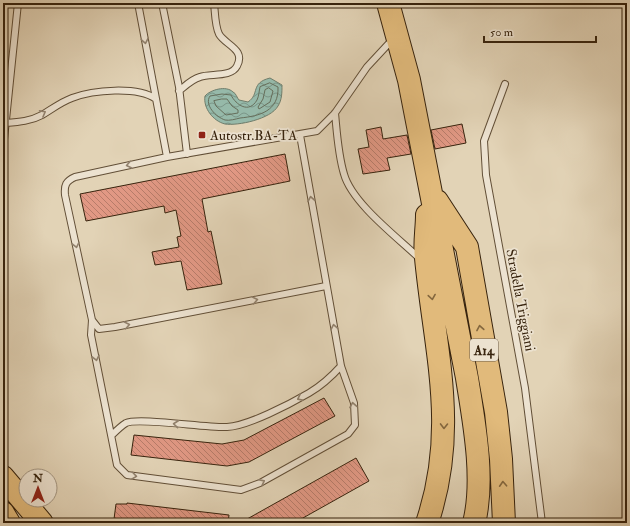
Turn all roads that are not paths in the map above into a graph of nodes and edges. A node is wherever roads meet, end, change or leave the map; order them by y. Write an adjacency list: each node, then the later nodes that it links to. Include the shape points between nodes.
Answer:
1 (18, 3): 11 (lane)
2 (138, 3): 9 (lane, one-way to 9)
3 (162, 3): 8 (lane)
4 (214, 3): 8 (lane, via 219,34 237,50 238,64 236,69 230,72 198,77)
5 (388, 3): 6 (highway)
6 (397, 34): 10 (lane, via 367,67); 16 (highway)
7 (505, 84): 29 (lane, Stradella Triggiani, via 484,141 486,175 526,388)
8 (179, 91): 14 (lane)
9 (156, 99): 11 (lane, one-way to 9, via 24,122 72,98 92,93 136,91); 15 (lane)
10 (334, 113): 12 (lane, via 316,131); 17 (lane, via 344,175 351,190)
11 (6, 124): 13 (lane)
12 (300, 135): 14 (lane); 18 (lane, one-way to 12)
13 (3, 149)
14 (187, 154): 15 (lane)
15 (167, 157): 19 (lane, one-way to 19, via 75,177 68,180 65,186)
16 (429, 188): 17 (highway); 27 (highway, A14, via 474,420 478,472 477,512); 28 (highway, A14, one-way to 16, via 496,412 468,247)
17 (427, 266): 26 (highway, one-way to 26, via 440,356 444,424 442,466 436,498)
18 (326, 286): 19 (lane, one-way to 18, via 100,329 115,327); 20 (lane, one-way to 18)
19 (92, 320): 21 (lane, one-way to 21, via 91,335)
20 (341, 366): 21 (lane, one-way to 21, via 309,393 246,424 198,427 146,421 127,423); 21 (lane, one-way to 20, via 117,465 127,475 241,490 260,483 348,434 355,425 354,403)
21 (112, 435)
22 (3, 477): 25 (highway)
23 (3, 514): 24 (highway)
24 (10, 523)
25 (42, 523)
26 (427, 523)
27 (474, 523)
28 (504, 523)
29 (542, 523)

